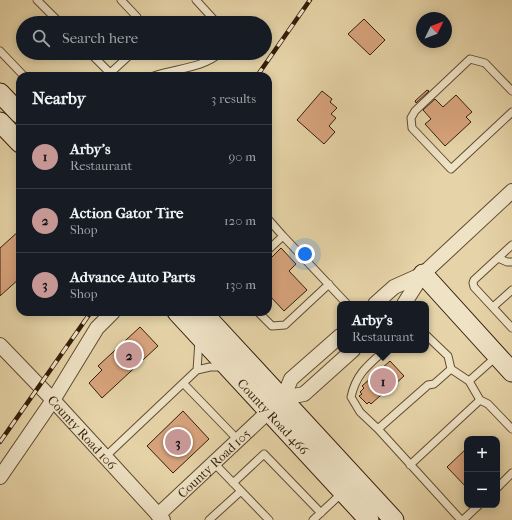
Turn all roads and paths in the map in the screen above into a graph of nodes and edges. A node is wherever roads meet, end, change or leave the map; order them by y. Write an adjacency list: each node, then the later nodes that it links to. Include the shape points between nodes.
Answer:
1 (37, 0): 4 (lane)
2 (120, 0): 5 (lane)
3 (196, 0): 6 (lane)
4 (53, 16)
5 (136, 16)
6 (211, 16)
7 (0, 51): 11 (lane)
8 (96, 60): 12 (lane)
9 (125, 60): 13 (lane)
10 (208, 60): 14 (lane, via 199,65)
11 (20, 72)
12 (106, 72)
13 (112, 72)
14 (165, 72)
15 (512, 91): 18 (lane, via 485,64 470,59 415,111 411,118 412,128 451,169)
16 (0, 93): 17 (main road)
17 (16, 110)
18 (512, 112)
19 (0, 122): 20 (main road)
20 (16, 139)
21 (512, 191): 28 (street)
22 (272, 224): 23 (lane)
23 (283, 236): 25 (lane); 29 (lane)
24 (512, 245): 26 (lane)
25 (272, 246)
26 (498, 258): 27 (lane); 34 (lane, via 473,283)
27 (512, 262)
28 (423, 274): 32 (street, via 394,287); 33 (street); 46 (main road)
29 (329, 284): 31 (lane); 37 (lane, via 285,325 272,326)
30 (512, 290): 34 (lane)
31 (345, 301)
32 (378, 301)
33 (406, 301)
34 (493, 307): 39 (lane)
35 (109, 316): 53 (street, via 97,328)
36 (181, 316): 40 (main road, County Road 466)
37 (262, 316)
38 (210, 318): 55 (main road)
39 (512, 328)
40 (198, 335): 47 (main road, County Road 466); 49 (lane, via 200,345)
41 (429, 338): 48 (lane, via 448,356)
42 (337, 339): 55 (street, County Road 105, via 291,379)
43 (0, 345): 53 (street, County Road 106)
44 (350, 353): 55 (street, via 304,394)
45 (382, 353): 56 (lane, via 361,372 351,397 360,412)
46 (497, 356): 50 (main road); 51 (lane)
47 (229, 368): 49 (lane, via 210,367); 55 (main road, County Road 466)
48 (451, 369): 51 (lane); 56 (lane, via 434,384 428,385)
49 (197, 370): 52 (lane)
50 (512, 372)
51 (469, 381): 54 (lane)
52 (184, 384): 58 (lane); 59 (lane)
53 (53, 400): 59 (street, County Road 106); 63 (street)
54 (480, 400): 57 (lane, via 488,404); 61 (lane)
55 (276, 405): 58 (street, County Road 105); 66 (main road, County Road 466)
56 (378, 429): 61 (lane)
57 (512, 429)
58 (238, 440): 60 (street, County Road 105)
59 (105, 457): 70 (street, County Road 106)
60 (214, 462): 64 (lane); 70 (street, County Road 105)
61 (410, 465): 76 (lane)
62 (512, 473): 65 (lane)
63 (0, 477)
64 (233, 483): 67 (lane); 69 (lane, via 264,454)
65 (500, 485)
66 (350, 486): 69 (lane); 74 (main road, County Road 466); 75 (main road, County Road 466)
67 (241, 490): 71 (lane); 72 (lane)
68 (476, 508): 76 (lane)
69 (321, 513): 73 (lane)
70 (160, 517)
71 (209, 520)
72 (269, 520)
73 (313, 520)
74 (369, 520)
75 (394, 520)
76 (462, 520)

